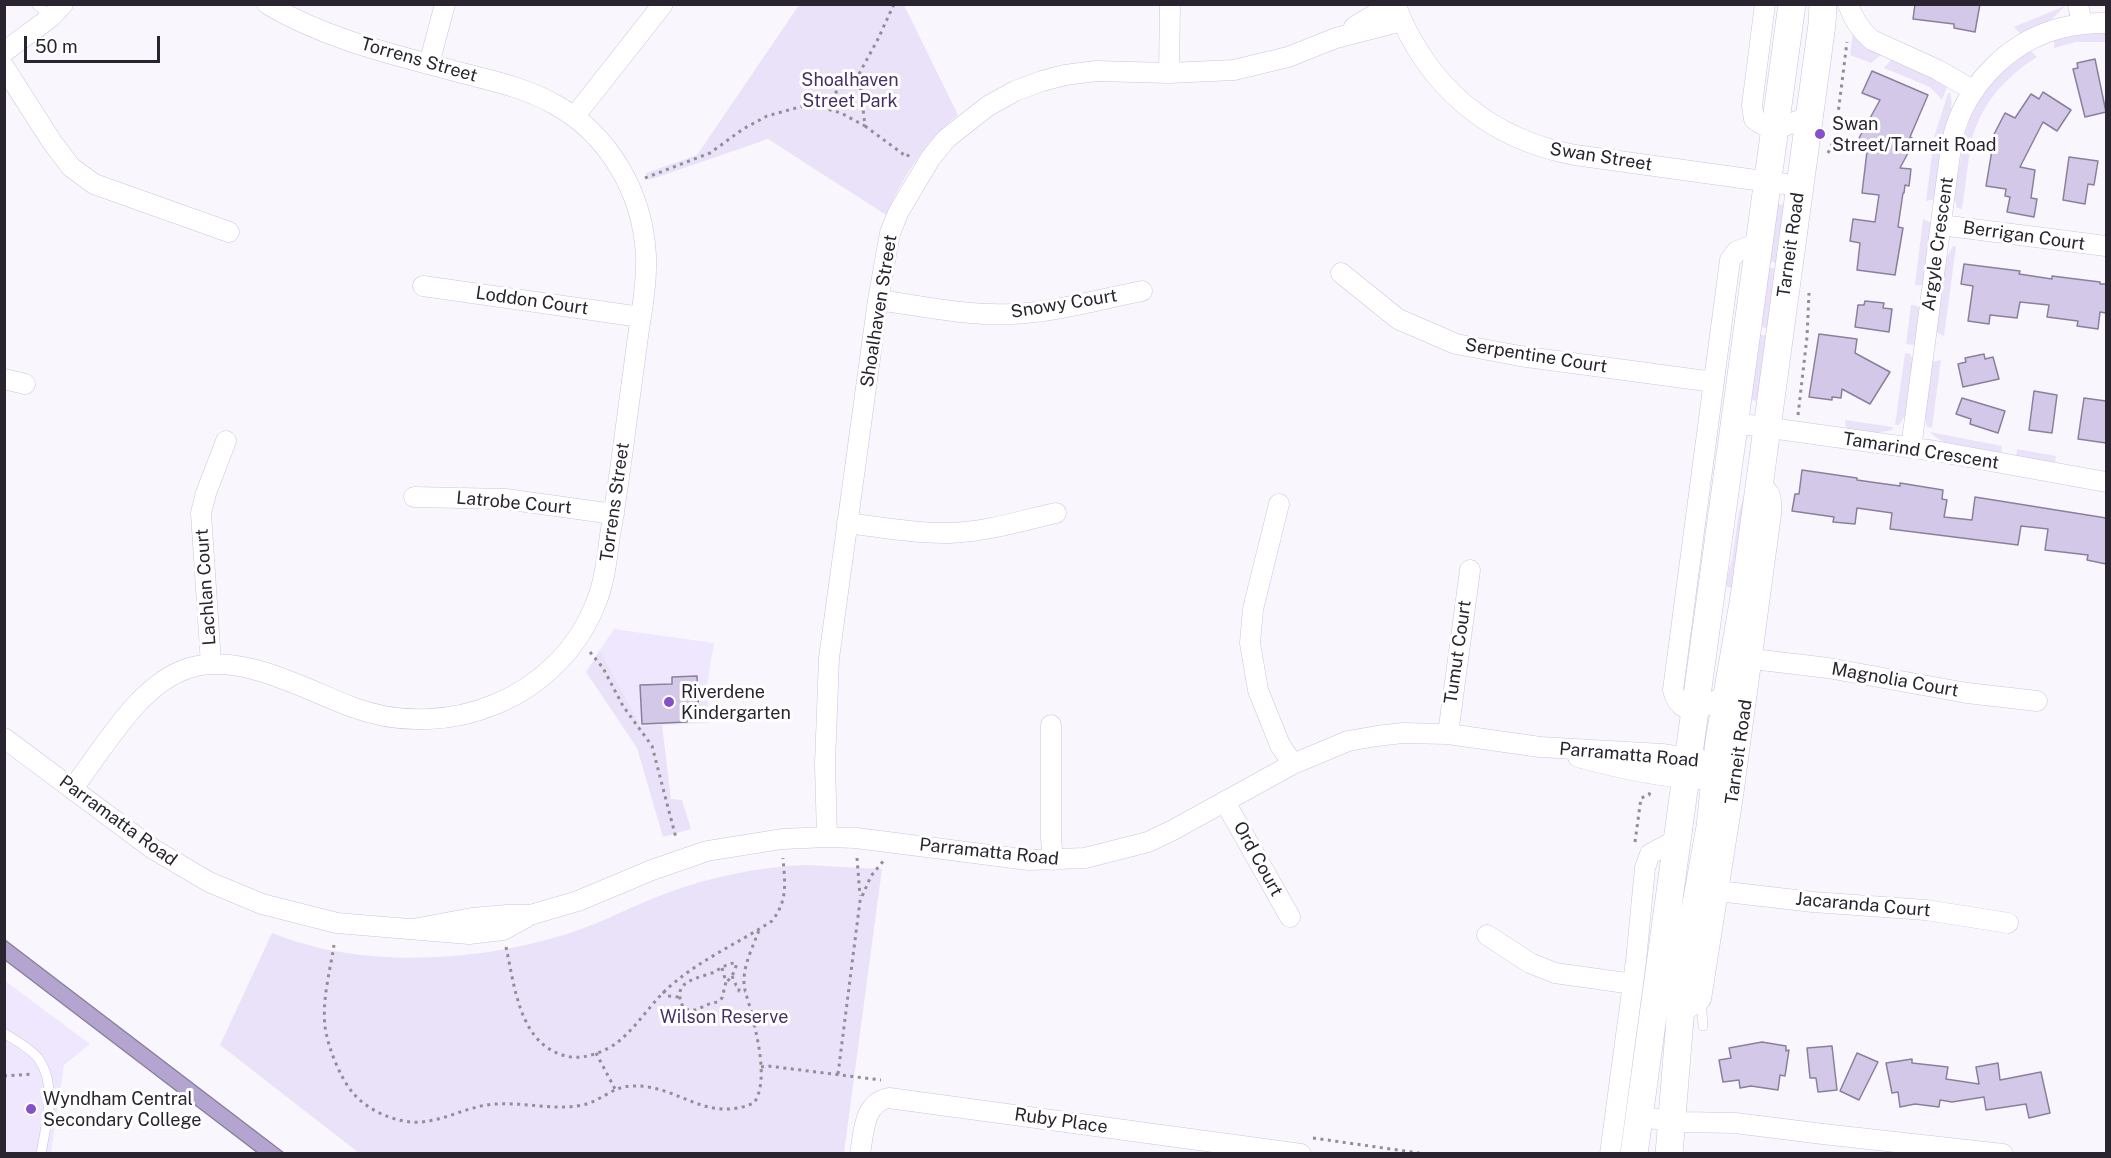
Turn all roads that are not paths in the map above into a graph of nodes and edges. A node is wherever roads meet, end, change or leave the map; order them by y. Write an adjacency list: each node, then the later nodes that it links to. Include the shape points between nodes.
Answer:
1 (267, 4): 15 (street, Torrens Street, via 310,27)
2 (445, 4): 15 (street)
3 (663, 4): 20 (street)
4 (1170, 4): 17 (street)
5 (1766, 4): 21 (street, via 1752,113 1761,125)
6 (1792, 4): 21 (main road, Tarneit Road)
7 (1823, 4): 19 (main road, Tarneit Road)
8 (2078, 4): 13 (street)
9 (50, 9): 14 (street)
10 (1850, 9): 18 (street, via 1863,33 1872,40)
11 (1396, 10): 17 (street, Shoalhaven Street, via 1288,57 1234,70); 22 (street, Swan Street, via 1424,62 1447,89 1478,115 1516,138 1575,155)
12 (2106, 22): 13 (street, Argyle Crescent)
13 (2082, 24): 18 (street, Argyle Crescent, via 2044,33 2019,46 1996,64)
14 (4, 52)
15 (429, 64): 20 (street, Torrens Street, via 533,94)
16 (4, 67): 25 (street, via 71,167 94,184)
17 (1169, 73): 31 (street, Shoalhaven Street, via 1095,71 1065,75 1015,91 966,122 930,159 898,213)
18 (1974, 91): 24 (street, Argyle Crescent, via 1962,111 1952,143)
19 (1809, 115): 21 (street); 23 (main road, Tarneit Road)
20 (574, 117): 32 (street, Torrens Street, via 603,145 629,184 645,247)
21 (1774, 129): 22 (main road, Tarneit Road)
22 (1767, 181): 23 (street, Swan Street); 26 (main road, Tarneit Road)
23 (1799, 186): 37 (main road, Tarneit Road)
24 (1941, 225): 27 (street, Berrigan Court); 39 (street, Argyle Crescent)
25 (229, 232)
26 (1759, 243): 34 (street, Tarneit Road, via 1737,251 1730,260); 36 (main road, Tarneit Road)
27 (2106, 246)
28 (1341, 273): 34 (street, Serpentine Court, via 1398,319 1456,344)
29 (423, 286): 32 (street, Loddon Court)
30 (1142, 291): 31 (street, Snowy Court, via 1011,315)
31 (878, 300): 47 (street, Shoalhaven Street)
32 (641, 317): 46 (street, Torrens Street)
33 (4, 379): 35 (street)
34 (1714, 382): 53 (street, Tarneit Road, via 1673,690 1679,704)
35 (25, 384)
36 (1735, 423): 37 (street, Tamarind Crescent); 40 (main road, Tarneit Road)
37 (1766, 428): 39 (street, Tamarind Crescent); 42 (main road, Tarneit Road)
38 (226, 441): 50 (street, Lachlan Court, via 201,513)
39 (1911, 448): 41 (street, Tamarind Crescent)
40 (1727, 480): 42 (main road); 53 (main road, Tarneit Road)
41 (2106, 482)
42 (1758, 485): 49 (street, Tarneit Road, via 1772,498); 51 (main road, Tarneit Road, via 1744,597)
43 (414, 497): 46 (street, Latrobe Court, via 505,499)
44 (1279, 504): 57 (street, via 1253,609 1250,643 1258,690 1280,745)
45 (1056, 513): 47 (street, via 951,533)
46 (614, 514): 50 (street, Torrens Street, via 601,589 581,633 542,677 490,707 453,718 393,718 356,709 251,669)
47 (847, 523): 62 (street, Shoalhaven Street, via 828,676)
48 (1470, 570): 55 (street, Tumut Court)
49 (1753, 659): 52 (street, Magnolia Court); 65 (street, Tarneit Road)
50 (212, 664): 60 (street, Torrens Street, via 174,674 147,693)
51 (1726, 694): 53 (street, Tarneit Road); 59 (main road, Tarneit Road)
52 (2037, 701)
53 (1695, 709): 58 (main road, Tarneit Road)
54 (1051, 725): 64 (street)
55 (1448, 734): 57 (street, Parramatta Road, via 1402,733 1348,741); 58 (street, Parramatta Road, via 1540,747 1624,770)
56 (4, 738): 60 (street, Parramatta Road)
57 (1293, 764): 61 (street, Parramatta Road)
58 (1687, 768): 59 (street, Parramatta Road); 63 (main road, Tarneit Road)
59 (1716, 772): 72 (main road, Tarneit Road, via 1684,969)
60 (72, 789): 69 (street, Parramatta Road, via 184,869 235,893 287,912 337,923)
61 (1225, 802): 64 (street, Parramatta Road, via 1148,842 1085,858); 67 (street, Ord Court)
62 (826, 837): 64 (street, Parramatta Road); 66 (street, Parramatta Road, via 782,839 707,851 578,901)
63 (1678, 839): 71 (street, via 1650,854 1648,859); 75 (main road, Tarneit Road)
64 (1053, 860)
65 (1718, 891): 68 (street, Jacaranda Court, via 1926,910); 72 (street, Tarneit Road)
66 (530, 915): 69 (street, Parramatta Road, via 472,918); 69 (street, Parramatta Road, via 503,930 470,934)
67 (1290, 917)
68 (2008, 923)
69 (413, 929)
70 (1487, 935): 71 (street, via 1530,963 1555,972)
71 (1633, 984): 80 (street)
72 (1691, 1006): 73 (lane); 76 (main road, Tarneit Road)
73 (1703, 1026)
74 (4, 1033): 77 (lane, via 37,1057 48,1078)
75 (1639, 1111): 76 (street); 81 (main road, Tarneit Road)
76 (1673, 1115): 82 (main road, Tarneit Road); 83 (street, via 1702,1112 1736,1123)
77 (41, 1154)
78 (860, 1154): 79 (street, Ruby Place, via 868,1113 875,1103 889,1098)
79 (1301, 1154)
80 (1610, 1154)
81 (1634, 1154)
82 (1669, 1154)
83 (2004, 1154)

